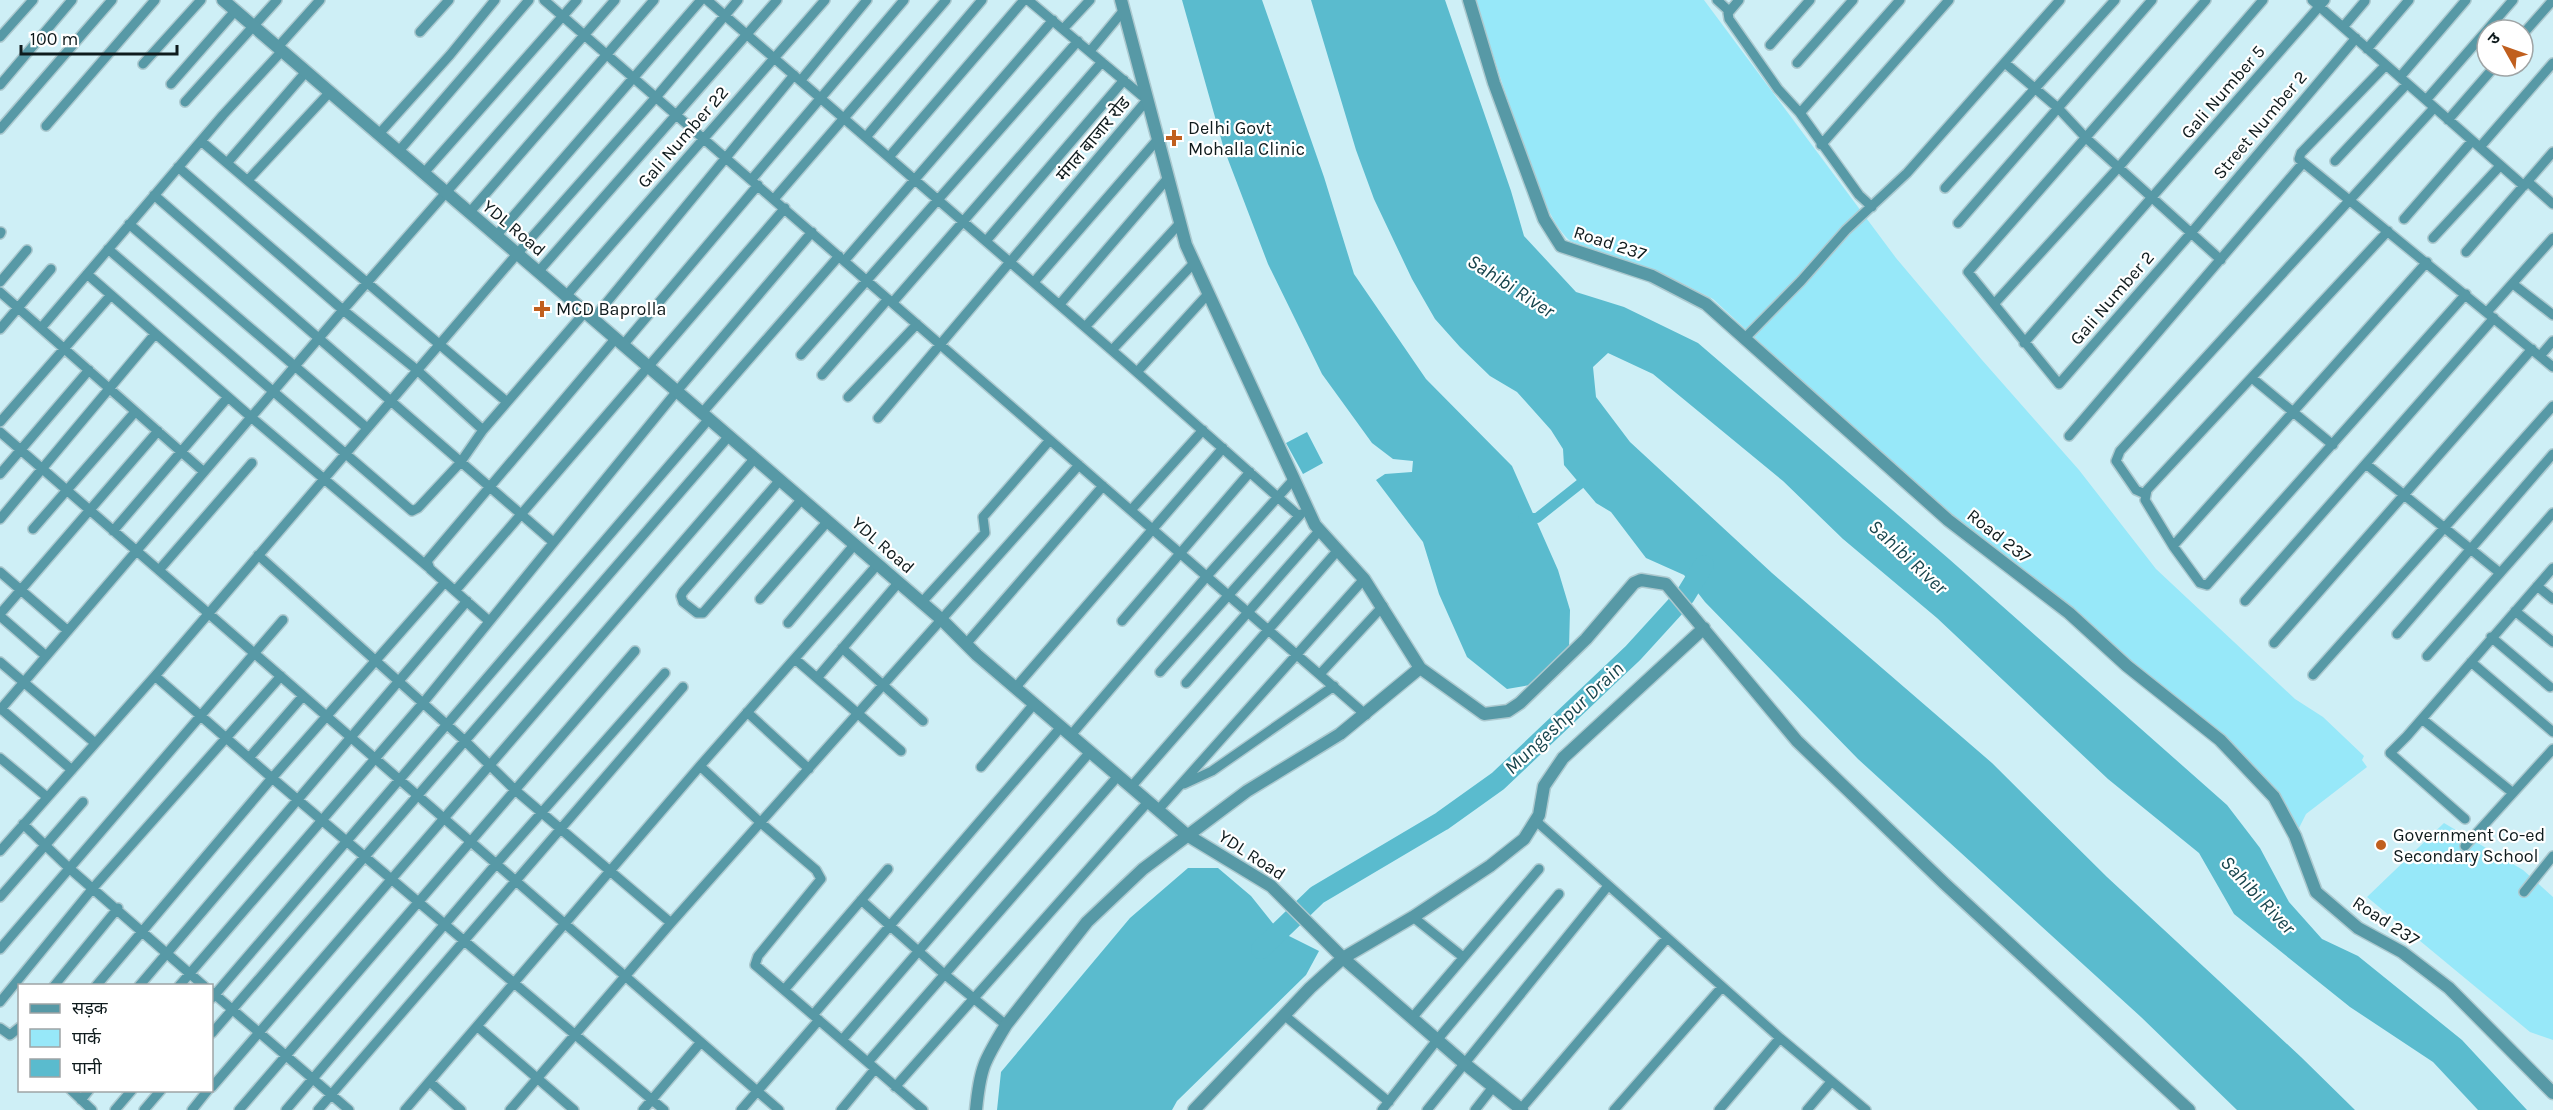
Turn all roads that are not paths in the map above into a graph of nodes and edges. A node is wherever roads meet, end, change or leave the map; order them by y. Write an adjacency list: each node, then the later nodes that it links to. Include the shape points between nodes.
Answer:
1 (33, 0): 59 (street)
2 (72, 0): 82 (street)
3 (112, 0): 97 (street)
4 (155, 0): 96 (street)
5 (201, 0): 73 (street)
6 (223, 0): 46 (street, YDL Road)
7 (277, 0): 54 (street)
8 (320, 0): 65 (street)
9 (449, 0): 56 (street)
10 (495, 0): 98 (street)
11 (529, 0): 106 (street)
12 (544, 0): 49 (street)
13 (577, 0): 49 (street)
14 (615, 0): 57 (street)
15 (654, 0): 67 (street)
16 (701, 0): 76 (street)
17 (707, 0): 48 (street)
18 (738, 0): 48 (street)
19 (777, 0): 58 (street)
20 (825, 0): 68 (street, Gali Number 22)
21 (867, 0): 77 (street)
22 (904, 0): 86 (street)
23 (946, 0): 94 (street)
24 (982, 0): 99 (street)
25 (1090, 0): 55 (street)
26 (1468, 0): 181 (street, Road 237, via 1544,219 1561,246 1652,276 1706,304)
27 (1717, 0): 47 (street)
28 (1739, 0): 47 (street)
29 (1810, 0): 63 (street)
30 (1852, 0): 70 (street)
31 (1900, 0): 92 (street)
32 (1949, 0): 105 (street)
33 (2060, 0): 71 (street)
34 (2115, 0): 83 (street)
35 (2152, 0): 90 (street)
36 (2206, 0): 101 (street)
37 (2263, 0): 115 (street)
38 (2409, 0): 64 (street)
39 (2466, 0): 80 (street)
40 (2513, 0): 50 (street)
41 (2553, 0): 52 (street)
42 (2365, 1): 53 (street)
43 (1033, 2): 51 (street, मंगल बाजार रोड); 108 (street)
44 (2319, 2): 53 (street); 127 (street, Gali Number 5)
45 (1123, 5): 66 (street); 87 (street)
46 (235, 11): 54 (street, YDL Road); 81 (street)
47 (1729, 11): 92 (street, via 1729,19 1757,60)
48 (725, 15): 58 (street); 85 (street)
49 (563, 16): 57 (street); 116 (street)
50 (2497, 18)
51 (1053, 20): 55 (street, मंगल बाजार रोड); 117 (street)
52 (2535, 20)
53 (2343, 27): 60 (street)
54 (254, 28): 65 (street, YDL Road); 89 (street)
55 (1063, 29): 61 (street, मंगल बाजार रोड)
56 (420, 32)
57 (584, 34): 67 (street); 123 (street)
58 (748, 35): 68 (street); 93 (street)
59 (0, 37)
60 (2356, 38): 64 (street); 140 (street, Street Number 2)
61 (1078, 41): 66 (street, मंगल बाजार रोड); 126 (street)
62 (2475, 44): 88 (street)
63 (1770, 45)
64 (2367, 49): 74 (street)
65 (279, 50): 75 (street, YDL Road); 103 (street)
66 (1090, 51): 69 (street, मंगल बाजार रोड)
67 (607, 54): 76 (street); 132 (street)
68 (775, 58): 77 (street); 100 (street, Gali Number 22)
69 (1102, 62): 79 (street, मंगल बाजार रोड); 134 (street)
70 (1797, 63)
71 (2005, 63): 83 (street); 130 (street)
72 (2553, 63): 104 (street)
73 (143, 64)
74 (2386, 65): 80 (street); 112 (street, via 2301,153 2299,159)
75 (305, 73): 84 (street, YDL Road); 111 (street)
76 (634, 77): 85 (street); 141 (street)
77 (797, 78): 86 (street); 107 (street)
78 (2485, 78): 95 (street)
79 (1124, 80): 87 (street, मंगल बाजार रोड); 144 (street)
80 (2404, 81): 88 (street); 110 (street)
81 (171, 84)
82 (0, 85)
83 (2036, 88): 90 (street); 122 (street)
84 (329, 93): 98 (street, YDL Road); 119 (street)
85 (657, 96): 93 (street); 148 (street)
86 (821, 98): 94 (street); 120 (street)
87 (1148, 100): 102 (street); 151 (street, मंगल बाजार रोड)
88 (2426, 100): 91 (street)
89 (185, 102)
90 (2058, 108): 101 (street); 137 (street)
91 (2434, 108): 95 (street); 128 (street)
92 (1800, 113): 105 (street)
93 (677, 114): 100 (street); 155 (street)
94 (845, 119): 99 (street); 125 (street)
95 (2448, 120): 104 (street)
96 (45, 126)
97 (0, 129)
98 (378, 135): 106 (street, YDL Road)
99 (866, 137): 108 (street)
100 (705, 138): 107 (street); 166 (street, Gali Number 22)
101 (2086, 138): 115 (street); 169 (street, via 1968,272)
102 (1158, 139): 118 (street); 160 (street)
103 (201, 141): 111 (street); 114 (street)
104 (2476, 144): 113 (street); 133 (street)
105 (1821, 145): 130 (street)
106 (398, 152): 116 (street, YDL Road)
107 (725, 157): 120 (street); 174 (street)
108 (889, 157): 117 (street)
109 (2551, 158): 121 (street)
110 (2335, 161)
111 (227, 163): 119 (street)
112 (2303, 164): 128 (street); 150 (street)
113 (2500, 166): 121 (street); 142 (street)
114 (178, 167): 124 (street); 171 (street)
115 (2118, 168): 127 (street); 169 (street)
116 (423, 174): 123 (street, YDL Road)
117 (914, 178): 126 (street); 149 (street)
118 (1168, 178): 135 (street); 168 (street)
119 (248, 180): 159 (street)
120 (754, 182): 125 (street); 182 (street)
121 (2526, 184): 129 (street); 147 (street)
122 (1945, 188)
123 (447, 194): 132 (street, YDL Road); 159 (street)
124 (154, 195): 136 (street); 180 (street)
125 (774, 199): 131 (street)
126 (938, 199): 134 (street); 157 (street)
127 (2152, 199): 140 (street); 184 (street, Gali Number 5)
128 (2349, 201): 138 (street); 243 (street, via 2120,451 2116,461 2136,490)
129 (2553, 204)
130 (1872, 207): 181 (street)
131 (784, 208): 139 (street); 193 (street)
132 (469, 213): 141 (street, YDL Road)
133 (2404, 219)
134 (964, 221): 144 (street); 167 (street)
135 (1180, 223): 153 (street); 176 (street)
136 (129, 224): 145 (street); 192 (street)
137 (1958, 224)
138 (2388, 231): 152 (street); 199 (street)
139 (812, 232): 149 (street); 202 (street)
140 (2190, 233): 150 (street); 184 (street, Gali Number 2, via 2059,384)
141 (496, 236): 148 (street, YDL Road)
142 (2433, 238)
143 (2553, 238): 161 (street)
144 (986, 241): 151 (street)
145 (108, 249): 156 (street); 201 (street)
146 (27, 250): 158 (street)
147 (2466, 252)
148 (517, 254): 155 (street, YDL Road); 186 (street)
149 (842, 258): 157 (street); 210 (street)
150 (2220, 260): 220 (street)
151 (1011, 262): 160 (street); 185 (street, मंगल बाजार रोड)
152 (2427, 262): 164 (street); 208 (street)
153 (1194, 263): 163 (street); 189 (street)
154 (51, 269): 170 (street)
155 (538, 272): 166 (street, YDL Road)
156 (87, 274): 165 (street); 177 (street)
157 (867, 280): 167 (street); 190 (street)
158 (0, 282)
159 (368, 282): 171 (street); 186 (street)
160 (1034, 282): 168 (street)
161 (2513, 284): 172 (street); 173 (street)
162 (0, 292): 170 (street)
163 (1208, 294): 197 (street); 238 (street)
164 (2466, 294): 172 (street); 222 (street)
165 (111, 295): 179 (street); 187 (street)
166 (566, 296): 174 (street, YDL Road)
167 (891, 300): 175 (street); 198 (street)
168 (1060, 304): 176 (street)
169 (1994, 304): 184 (street)
170 (18, 308): 177 (street); 178 (street)
171 (343, 310): 180 (street); 196 (street)
172 (2491, 315): 188 (street); 231 (street)
173 (2553, 315)
174 (589, 316): 182 (street, YDL Road); 206 (street)
175 (917, 324): 185 (street); 204 (street)
176 (1085, 327): 189 (street)
177 (41, 328): 187 (street)
178 (0, 329)
179 (155, 333): 200 (street); 203 (street)
180 (320, 338): 192 (street); 205 (street)
181 (1744, 338): 461 (street, Road 237, via 1948,520 2069,613 2127,666 2220,740 2274,797 2295,836 2316,892 2358,928 2402,952 2450,988)
182 (619, 341): 193 (street, YDL Road); 241 (street)
183 (2553, 341): 191 (street)
184 (2024, 343)
185 (940, 344): 212 (street, मंगल बाजार रोड); 221 (street)
186 (438, 345): 196 (street); 206 (street)
187 (64, 348): 195 (street); 213 (street)
188 (2532, 349): 191 (street); 244 (street)
189 (1112, 350): 197 (street)
190 (801, 355)
191 (2541, 356): 194 (street)
192 (295, 366): 201 (street); 214 (street)
193 (648, 366): 202 (street, YDL Road); 251 (street)
194 (2553, 367)
195 (89, 370): 200 (street); 224 (street)
196 (417, 370): 205 (street); 215 (street)
197 (1137, 372): 216 (street)
198 (822, 375)
199 (2252, 378): 208 (street); 243 (street)
200 (110, 389): 209 (street); 233 (street)
201 (274, 391): 211 (street); 226 (street)
202 (677, 391): 210 (street, YDL Road); 259 (street)
203 (228, 397): 211 (street); 225 (street)
204 (848, 397)
205 (392, 399): 214 (street); 229 (street)
206 (507, 402): 215 (street)
207 (2553, 406): 254 (street)
208 (2294, 411): 222 (street); 261 (street)
209 (135, 412): 218 (street); 242 (street)
210 (706, 416): 219 (street, YDL Road); 341 (street)
211 (251, 417): 234 (street); 237 (street)
212 (878, 418)
213 (0, 422)
214 (367, 428): 226 (street)
215 (483, 430): 229 (street)
216 (1203, 430): 223 (street); 247 (street)
217 (0, 432): 224 (street)
218 (158, 432): 225 (street); 248 (street)
219 (729, 436): 228 (street, YDL Road); 346 (street)
220 (2069, 436)
221 (1050, 440): 232 (street); 284 (street, via 983,517 985,533)
222 (2333, 445): 261 (street, via 2207,585 2200,583)
223 (1223, 448): 235 (street); 256 (street)
224 (21, 450): 233 (street); 236 (street)
225 (181, 453): 234 (street); 258 (street)
226 (345, 454): 229 (street, via 412,511); 237 (street)
227 (2553, 454): 262 (street)
228 (755, 458): 239 (street, YDL Road); 354 (street)
229 (460, 463): 241 (street)
230 (252, 464): 270 (street)
231 (2366, 464): 244 (street); 285 (street)
232 (1079, 465): 240 (street); 291 (street)
233 (42, 469): 242 (street); 252 (street)
234 (204, 472): 264 (street)
235 (1250, 472): 245 (street); 265 (street)
236 (0, 474)
237 (323, 479): 266 (street); 268 (street)
238 (1293, 479): 245 (street); 249 (street)
239 (780, 480): 246 (street, YDL Road); 246 (street, via 683,592 683,602 703,613)
240 (1103, 486): 247 (street); 303 (street)
241 (490, 488): 251 (street); 268 (street, via 430,556)
242 (66, 490): 248 (street); 255 (street)
243 (2145, 494): 261 (street)
244 (2404, 495): 254 (street); 302 (street)
245 (1278, 497): 249 (street); 273 (street)
246 (802, 499): 253 (street, YDL Road)
247 (1131, 510): 256 (street)
248 (90, 511): 258 (street); 278 (street)
249 (1303, 512): 257 (street); 280 (street)
250 (2553, 513): 272 (street)
251 (521, 514): 259 (street); 279 (street)
252 (0, 519)
253 (828, 521): 260 (street, YDL Road); 281 (street)
254 (2444, 528): 262 (street); 318 (street)
255 (33, 529)
256 (1154, 530): 265 (street); 329 (street)
257 (1320, 530): 263 (street); 288 (street)
258 (113, 531): 264 (street)
259 (553, 542): 293 (street)
260 (855, 544): 267 (street, YDL Road); 295 (street)
261 (2173, 546)
262 (2471, 549): 272 (street); 299 (street)
263 (1338, 550): 274 (street); 297 (street)
264 (136, 551): 270 (street); 298 (street)
265 (1179, 552): 273 (street); 294 (street)
266 (258, 555): 289 (street); 312 (street)
267 (878, 564): 276 (street, YDL Road); 310 (street)
268 (428, 567): 275 (street)
269 (2553, 568): 277 (street)
270 (159, 570): 289 (street)
271 (0, 572): 278 (street)
272 (2500, 573): 309 (street)
273 (1207, 576): 280 (street); 342 (street)
274 (1364, 579): 286 (street); 307 (street)
275 (445, 582): 279 (street); 312 (street)
276 (899, 582): 284 (street, YDL Road); 304 (street)
277 (2537, 586): 282 (street); 287 (street)
278 (21, 591): 290 (street); 298 (street)
279 (454, 591): 283 (street)
280 (1228, 595): 288 (street); 315 (street)
281 (760, 599)
282 (2553, 599)
283 (467, 601): 293 (street); 323 (street)
284 (922, 602): 291 (street, YDL Road)
285 (2245, 602)
286 (1383, 606): 314 (street); 317 (street)
287 (2515, 611): 300 (street); 301 (street)
288 (1248, 612): 297 (street); 324 (street)
289 (209, 613): 306 (street); 319 (street)
290 (0, 615): 308 (street)
291 (941, 619): 303 (street, YDL Road); 325 (street)
292 (283, 620): 306 (street)
293 (489, 621): 331 (street)
294 (1122, 621)
295 (788, 623)
296 (1704, 628): 314 (street, via 1666,584 1641,580 1634,583 1580,646 1508,711 1484,714); 376 (street, via 1563,758 1543,788); 493 (street, via 1797,741)
297 (1269, 630): 307 (street); 363 (street)
298 (68, 631): 308 (street)
299 (2397, 634)
300 (2491, 637): 313 (street); 328 (street)
301 (2553, 642)
302 (2274, 643)
303 (966, 644): 329 (street, YDL Road)
304 (842, 648): 321 (street); 325 (street)
305 (635, 651): 364 (street)
306 (255, 654): 320 (street); 337 (street)
307 (1297, 655): 317 (street); 362 (street)
308 (46, 656): 322 (street)
309 (2427, 656)
310 (795, 659): 321 (street); 334 (street)
311 (0, 662): 322 (street)
312 (375, 662): 323 (street); 338 (street)
313 (2471, 662): 339 (street); 343 (street)
314 (1420, 668): 336 (street)
315 (1160, 672)
316 (665, 673): 372 (street)
317 (1320, 674): 327 (street)
318 (2313, 675)
319 (155, 676): 337 (street); 347 (street)
320 (280, 676): 330 (street); 344 (street)
321 (817, 678): 335 (street)
322 (23, 683): 333 (street); 347 (street)
323 (399, 683): 331 (street); 345 (street)
324 (1186, 683)
325 (883, 685): 335 (street); 340 (street)
326 (683, 687): 379 (street)
327 (1334, 687): 336 (street); 362 (street, via 1212,771)
328 (2550, 687)
329 (1015, 688): 332 (street, YDL Road)
330 (303, 696): 338 (street); 352 (street)
331 (423, 704): 341 (street); 353 (street)
332 (1034, 704): 342 (street, YDL Road); 356 (street)
333 (0, 709): 358 (street)
334 (747, 712): 355 (street); 357 (street)
335 (858, 714): 349 (street); 357 (street)
336 (1366, 715): 380 (street, via 1247,791)
337 (201, 716): 344 (street); 389 (street)
338 (327, 717): 345 (street); 360 (street)
339 (2422, 719): 365 (street); 374 (street, via 2390,753)
340 (923, 721)
341 (447, 725): 346 (street); 361 (street)
342 (1066, 731): 350 (street, YDL Road); 407 (street)
343 (2553, 732)
344 (226, 737): 352 (street); 396 (street)
345 (352, 738): 353 (street); 368 (street)
346 (464, 740): 354 (street); 366 (street)
347 (95, 743): 358 (street)
348 (2553, 749): 365 (street)
349 (901, 751)
350 (1090, 752): 359 (street, YDL Road); 412 (street)
351 (0, 758): 367 (street)
352 (249, 758): 360 (street)
353 (376, 758): 361 (street); 375 (street)
354 (488, 765): 364 (street); 373 (street)
355 (700, 766): 377 (street); 392 (street)
356 (981, 767)
357 (809, 769): 377 (street)
358 (72, 770): 367 (street)
359 (1118, 776): 363 (street, YDL Road); 417 (street)
360 (272, 778): 368 (street); 408 (street)
361 (401, 780): 366 (street); 381 (street)
362 (1181, 785): 371 (street)
363 (1131, 787): 370 (street, YDL Road)
364 (515, 790): 372 (street); 382 (street)
365 (2513, 793): 384 (street)
366 (417, 794): 373 (street); 386 (street)
367 (47, 797): 378 (street)
368 (298, 800): 375 (street); 413 (street)
369 (83, 802): 383 (street)
370 (1148, 802): 371 (street, YDL Road); 428 (street)
371 (1158, 810): 380 (street, YDL Road)
372 (542, 812): 379 (street); 388 (street)
373 (444, 818): 382 (street); 393 (street)
374 (2465, 819)
375 (322, 820): 381 (street); 416 (street)
376 (1536, 821): 395 (street); 403 (street, via 1524,839 1498,860)
377 (761, 823): 404 (street); 426 (street, via 816,870 821,879 754,961)
378 (23, 824): 383 (street); 385 (street)
379 (559, 829): 392 (street); 394 (street)
380 (1187, 835): 415 (street, YDL Road, via 1271,886); 434 (street, via 1094,914)
381 (348, 841): 386 (street); 427 (street)
382 (471, 841): 388 (street); 401 (street)
383 (44, 844): 389 (street); 399 (street)
384 (2465, 846)
385 (0, 851)
386 (365, 855): 393 (street); 430 (street)
387 (2553, 856): 397 (street)
388 (497, 863): 394 (street); 405 (street)
389 (69, 868): 396 (street); 411 (street)
390 (888, 869): 400 (street)
391 (1539, 869): 414 (street)
392 (611, 872): 404 (street); 406 (street)
393 (391, 878): 401 (street); 439 (street)
394 (516, 880): 406 (street); 410 (street)
395 (1608, 886): 409 (street); 446 (street)
396 (93, 888): 402 (street); 429 (street)
397 (2524, 892)
398 (1559, 894): 443 (street)
399 (0, 897)
400 (861, 900): 407 (street); 426 (street)
401 (418, 901): 405 (street); 445 (street)
402 (118, 908): 408 (street); 419 (street)
403 (1413, 917): 414 (street); 415 (street)
404 (672, 923): 418 (street)
405 (445, 924): 410 (street); 449 (street)
406 (566, 925): 418 (street); 424 (street)
407 (890, 926): 412 (street); 432 (street)
408 (144, 931): 413 (street); 420 (street)
409 (1667, 938): 425 (street); 488 (street)
410 (464, 940): 424 (street); 462 (street)
411 (0, 949)
412 (918, 951): 417 (street); 442 (street)
413 (167, 953): 416 (street); 421 (street)
414 (1463, 957): 433 (street)
415 (1343, 958): 431 (street); 433 (street, YDL Road)
416 (190, 973): 422 (street); 423 (street)
417 (943, 973): 428 (street); 447 (street)
418 (625, 977): 440 (street); 444 (street)
419 (56, 984)
420 (98, 984)
421 (141, 984)
422 (181, 984)
423 (202, 984)
424 (515, 984): 435 (street); 440 (street)
425 (1722, 987): 441 (street); 489 (street)
426 (784, 990): 432 (street)
427 (213, 995): 430 (street)
428 (973, 998): 434 (street); 453 (street)
429 (0, 1002)
430 (232, 1010): 438 (street); 439 (street)
431 (1284, 1014): 465 (street); 485 (street)
432 (816, 1017): 442 (street); 455 (street)
433 (1412, 1018): 443 (street, YDL Road)
434 (1006, 1025): 484 (street, via 981,1069)
435 (478, 1027): 448 (street); 450 (street)
436 (0, 1028): 437 (street, via 10,1035)
437 (18, 1029)
438 (213, 1032)
439 (259, 1032): 445 (street); 452 (street)
440 (575, 1034): 448 (street); 464 (street)
441 (1780, 1038): 451 (street); 490 (street)
442 (842, 1040): 447 (street)
443 (1437, 1040): 446 (street, YDL Road); 465 (street)
444 (701, 1042): 455 (street); 464 (street)
445 (285, 1055): 449 (street); 470 (street)
446 (1465, 1064): 454 (street, YDL Road); 486 (street)
447 (871, 1065): 453 (street); 482 (street)
448 (537, 1078): 476 (street); 477 (street)
449 (313, 1079): 462 (street); 471 (street)
450 (429, 1082): 474 (street); 475 (street)
451 (1832, 1082): 491 (street); 492 (street)
452 (213, 1086)
453 (895, 1087): 483 (street)
454 (1493, 1087): 487 (street); 488 (street, YDL Road)
455 (757, 1091): 480 (street); 481 (street)
456 (72, 1092): 463 (street)
457 (87, 1092): 463 (street)
458 (130, 1092): 467 (street)
459 (159, 1092): 468 (street)
460 (206, 1092): 469 (street)
461 (2553, 1093)
462 (331, 1095): 472 (street); 473 (street)
463 (81, 1100): 466 (street)
464 (652, 1100): 478 (street); 479 (street)
465 (1385, 1106)
466 (92, 1110)
467 (116, 1110)
468 (144, 1110)
469 (192, 1110)
470 (238, 1110)
471 (286, 1110)
472 (318, 1110)
473 (349, 1110)
474 (405, 1110)
475 (461, 1110)
476 (510, 1110)
477 (574, 1110)
478 (643, 1110)
479 (664, 1110)
480 (741, 1110)
481 (778, 1110)
482 (841, 1110)
483 (922, 1110)
484 (976, 1110)
485 (1194, 1110)
486 (1427, 1110)
487 (1475, 1110)
488 (1521, 1110)
489 (1614, 1110)
490 (1719, 1110)
491 (1807, 1110)
492 (1866, 1110)
493 (2189, 1110)

